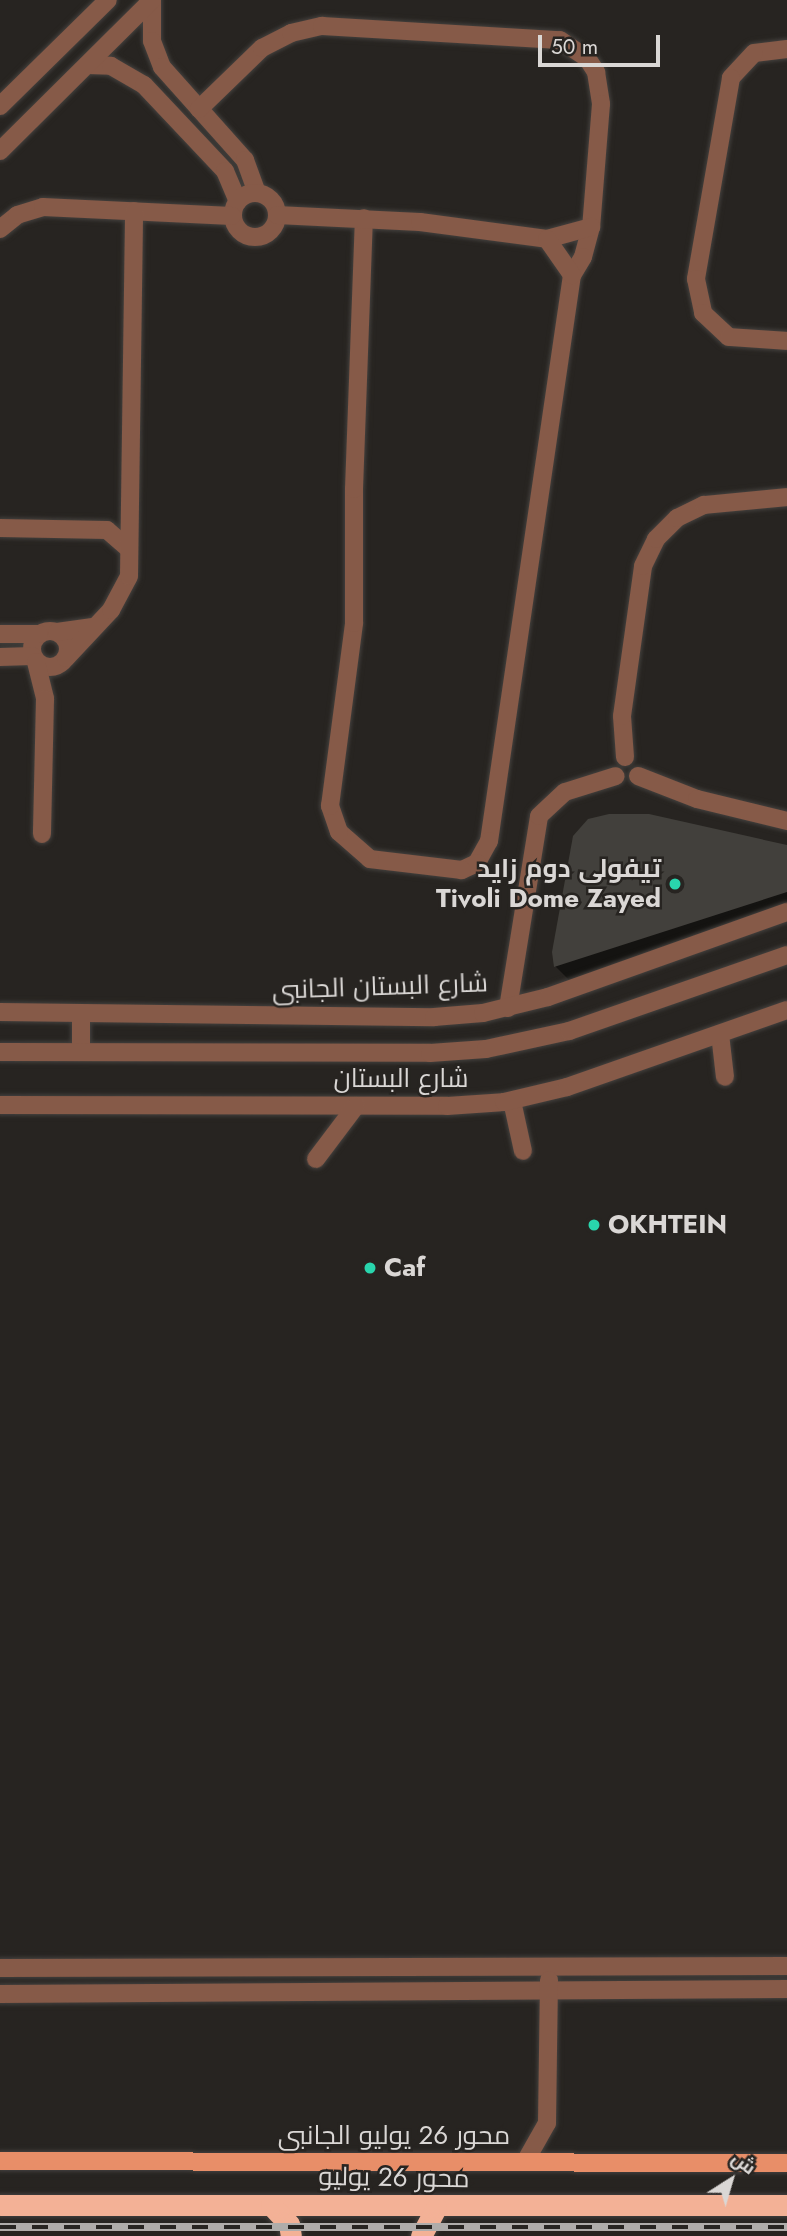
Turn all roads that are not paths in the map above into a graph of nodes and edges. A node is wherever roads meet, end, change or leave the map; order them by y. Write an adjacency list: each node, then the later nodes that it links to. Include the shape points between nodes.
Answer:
1 (108, 0): 7 (street)
2 (152, 0): 4 (street); 5 (street, via 152,41)
3 (787, 49): 19 (street, via 754,53 731,78 696,279 703,313 721,332 747,342)
4 (87, 65): 6 (street, via 124,70); 9 (street)
5 (179, 89): 6 (street); 8 (street)
6 (163, 105): 11 (street, via 225,171)
7 (0, 106)
8 (199, 109): 10 (street, via 245,160); 15 (street, via 262,48 306,29 338,25 560,40 587,58 601,87)
9 (0, 151)
10 (257, 193): 11 (street); 13 (street, via 271,200)
11 (235, 208): 12 (street); 13 (street, via 239,230 253,237 270,232)
12 (134, 211): 16 (street, via 43,207 17,215); 21 (street)
13 (277, 215): 14 (street)
14 (364, 218): 17 (street); 18 (street, via 354,624 330,806 347,843 370,859 462,870 477,863 488,849)
15 (591, 227): 17 (street); 18 (street, via 583,257)
16 (0, 229)
17 (547, 239): 18 (street)
18 (572, 275)
19 (787, 341)
20 (787, 497): 32 (street, via 704,505 677,518 656,539 643,566 622,716)
21 (130, 508): 23 (street); 24 (street)
22 (0, 528): 23 (street)
23 (107, 530): 24 (street)
24 (129, 549): 25 (street, via 124,588)
25 (93, 627): 26 (street); 30 (street, via 85,642)
26 (48, 633): 27 (street); 29 (street, via 32,643); 30 (street, via 68,646)
27 (0, 634)
28 (0, 657): 29 (street)
29 (34, 659): 30 (street, via 50,667); 31 (street)
30 (65, 660): 31 (street)
31 (45, 699): 36 (street)
32 (625, 757): 33 (street, via 616,764); 34 (street, via 637,761)
33 (616, 776): 34 (street, via 628,782); 39 (street, via 565,792 539,816)
34 (638, 776): 35 (street, via 707,803)
35 (787, 821)
36 (42, 834)
37 (787, 912): 39 (street, شارع البستان الجانبى)
38 (787, 955): 45 (street, شارع البستان, via 569,1031 486,1049 430,1053)
39 (508, 1008): 42 (street, شارع البستان الجانبى, via 434,1017)
40 (787, 1010): 43 (street, شارع البستان)
41 (0, 1012): 42 (street, شارع البستان الجانبى)
42 (80, 1016): 45 (street)
43 (719, 1034): 46 (street); 47 (street, شارع البستان)
44 (0, 1052): 45 (street, شارع البستان)
45 (81, 1052)
46 (725, 1077)
47 (512, 1101): 49 (street, شارع البستان); 50 (street)
48 (0, 1105): 49 (street, شارع البستان)
49 (356, 1106): 51 (street)
50 (523, 1151)
51 (316, 1159)
52 (249, 1966): 53 (street); 57 (street); 61 (street)
53 (283, 1966): 54 (street); 58 (street)
54 (513, 1966): 55 (street); 59 (street)
55 (548, 1966): 56 (street); 62 (street)
56 (781, 1966): 60 (street)
57 (0, 1968)
58 (282, 1989): 59 (street); 61 (street)
59 (512, 1989): 62 (street)
60 (781, 1989): 62 (street)
61 (248, 1990): 63 (street)
62 (549, 1990): 65 (street, via 547,2123)
63 (0, 1994)
64 (0, 2161): 65 (main road, محور 26 يوليو الجانبى)
65 (525, 2162): 66 (main road, محور 26 يوليو الجانبى)
66 (787, 2163)
67 (271, 2205): 69 (highway, محور 26 يوليو); 70 (highway, محور 26 يوليو); 71 (highway, via 289,2224)
68 (787, 2205): 70 (highway, محور 26 يوليو)
69 (0, 2206)
70 (436, 2207): 72 (highway)
71 (291, 2236)
72 (421, 2236)

